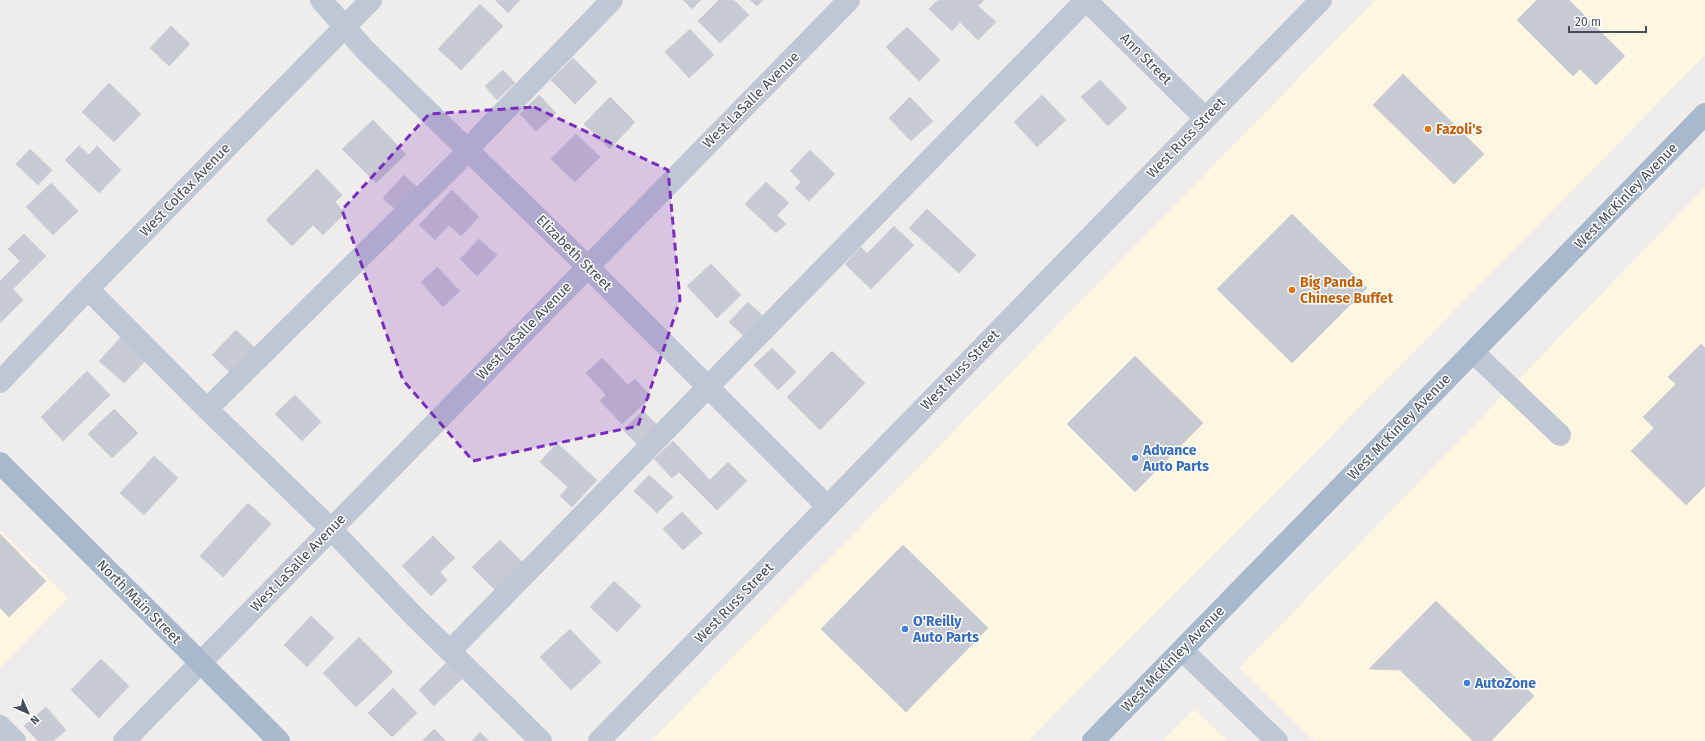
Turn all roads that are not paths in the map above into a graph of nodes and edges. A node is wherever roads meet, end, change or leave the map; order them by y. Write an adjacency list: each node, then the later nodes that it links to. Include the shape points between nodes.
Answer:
1 (321, 0): 7 (street, Elizabeth Street)
2 (371, 0): 7 (street, West Colfax Avenue)
3 (612, 0): 10 (street)
4 (849, 0): 11 (street, West LaSalle Avenue)
5 (1086, 0): 9 (street, Ann Street); 15 (street)
6 (1321, 0): 9 (street, West Russ Street)
7 (345, 26): 10 (street, Elizabeth Street, via 366,51); 12 (street, West Colfax Avenue)
8 (1705, 114): 13 (main road, West McKinley Avenue)
9 (1205, 118): 19 (street, West Russ Street)
10 (468, 150): 11 (street, Elizabeth Street); 16 (street)
11 (587, 266): 15 (street, Elizabeth Street); 20 (street, West LaSalle Avenue)
12 (88, 289): 14 (street, West Colfax Avenue); 16 (street)
13 (1473, 352): 17 (street); 21 (main road, West McKinley Avenue)
14 (0, 382)
15 (709, 387): 19 (street, Elizabeth Street); 22 (street)
16 (207, 409): 20 (street)
17 (1560, 435)
18 (0, 463): 23 (main road, North Main Street)
19 (827, 506): 29 (street, West Russ Street)
20 (331, 529): 22 (street); 23 (street, West LaSalle Avenue)
21 (1182, 650): 30 (main road, West McKinley Avenue); 31 (street)
22 (450, 651): 28 (street)
23 (200, 663): 26 (street, West LaSalle Avenue); 27 (main road, North Main Street)
24 (0, 726): 25 (street)
25 (15, 741)
26 (124, 741)
27 (278, 741)
28 (541, 741)
29 (599, 741)
30 (1093, 741)
31 (1277, 741)

